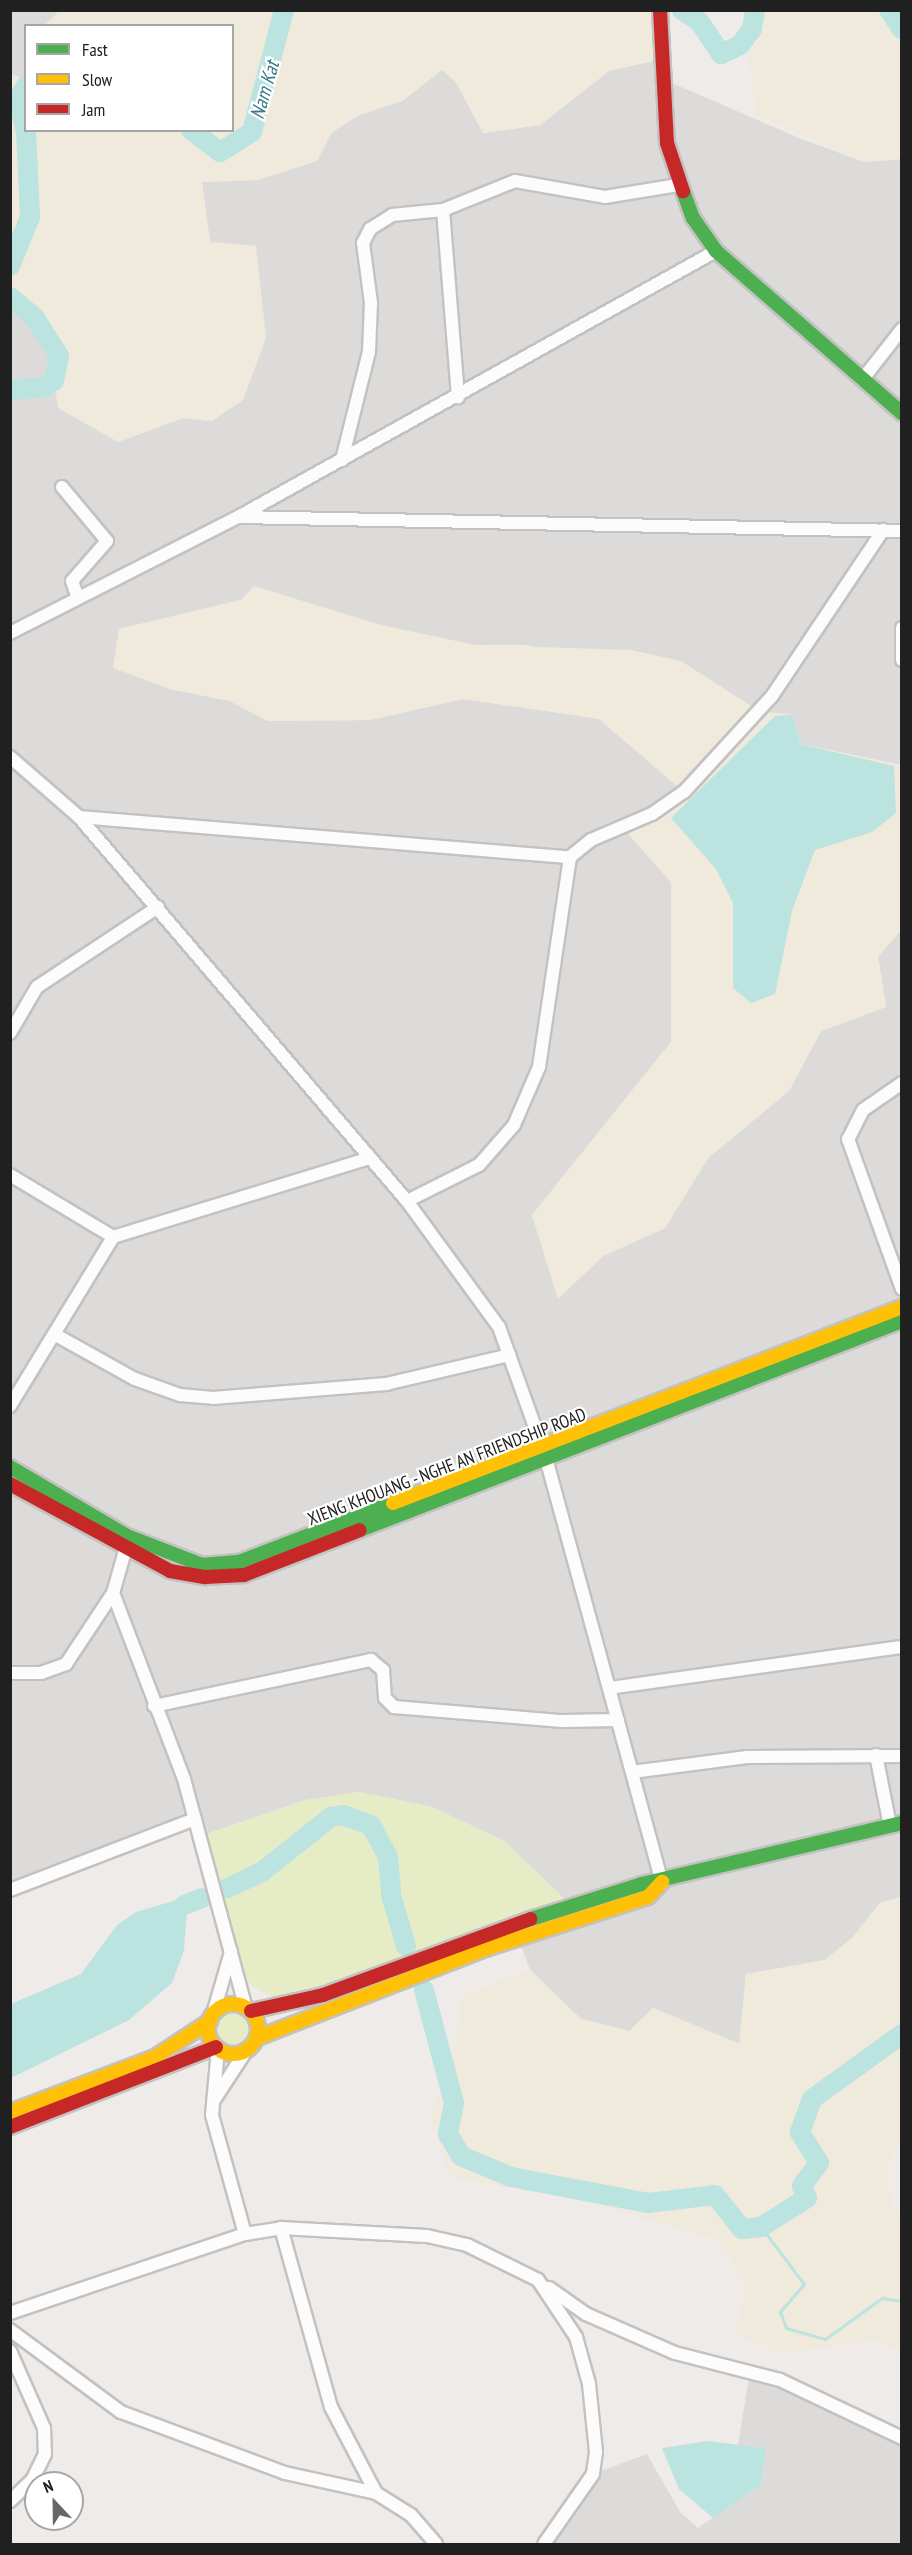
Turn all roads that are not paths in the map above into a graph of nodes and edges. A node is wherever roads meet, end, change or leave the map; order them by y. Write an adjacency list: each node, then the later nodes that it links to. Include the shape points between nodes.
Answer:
1 (660, 14): 2 (street, via 667,143)
2 (678, 185): 3 (street, via 605,197 515,181); 4 (street)
3 (443, 210): 7 (street); 9 (street, via 392,215 365,235 371,329)
4 (716, 251): 6 (street); 7 (street)
5 (902, 329): 6 (street)
6 (862, 380): 8 (street)
7 (458, 396): 9 (street)
8 (902, 413)
9 (342, 460): 11 (street)
10 (62, 487): 14 (street, via 107,541 72,581)
11 (238, 518): 12 (street); 14 (street)
12 (883, 531): 13 (street); 20 (street, via 772,696 684,792 652,814 591,840)
13 (902, 531)
14 (78, 598): 16 (street)
15 (902, 628): 17 (street)
16 (10, 633)
17 (902, 660)
18 (10, 757): 19 (street)
19 (79, 817): 20 (street); 21 (street)
20 (570, 857): 26 (street, via 554,996 539,1067 514,1125 479,1165)
21 (158, 907): 22 (street, via 37,987); 24 (street)
22 (10, 1034)
23 (902, 1083): 28 (street, via 863,1110 849,1139)
24 (370, 1158): 26 (street); 27 (street)
25 (10, 1175): 27 (street)
26 (406, 1201): 32 (street, via 499,1327)
27 (113, 1237): 31 (street)
28 (902, 1289)
29 (902, 1307): 34 (street, XIENG KHOUANG - NGHE AN FRIENDSHIP ROAD)
30 (902, 1321): 34 (street, XIENG KHOUANG - NGHE AN FRIENDSHIP ROAD)
31 (54, 1334): 32 (street, via 135,1379 180,1395 213,1398 386,1384); 33 (street)
32 (510, 1355): 34 (street)
33 (10, 1406)
34 (545, 1456): 35 (street, XIENG KHOUANG - NGHE AN FRIENDSHIP ROAD, via 275,1552 202,1565 127,1536); 37 (street, XIENG KHOUANG - NGHE AN FRIENDSHIP ROAD, via 244,1575 205,1577 170,1570); 41 (street)
35 (10, 1467)
36 (10, 1484): 37 (street, XIENG KHOUANG - NGHE AN FRIENDSHIP ROAD)
37 (125, 1551): 38 (street)
38 (113, 1593): 40 (street, via 66,1664 42,1673); 42 (street)
39 (902, 1647): 41 (street)
40 (10, 1673)
41 (609, 1688): 43 (street)
42 (154, 1706): 43 (street, via 371,1660 383,1670 385,1698 394,1707 562,1721); 47 (street)
43 (618, 1720): 46 (street)
44 (876, 1755): 45 (street); 46 (street, via 747,1757); 48 (street)
45 (902, 1756)
46 (632, 1772): 49 (street)
47 (195, 1819): 50 (street); 51 (street)
48 (896, 1825): 49 (street)
49 (662, 1882): 52 (street, via 561,1908 323,1995); 54 (street, via 648,1897 485,1949)
50 (10, 1890)
51 (231, 1951): 52 (street); 53 (street)
52 (249, 2009): 53 (street, via 225,2006); 54 (street)
53 (212, 2018): 55 (street); 58 (street, via 155,2057)
54 (257, 2038): 56 (street)
55 (217, 2048): 56 (street); 57 (street); 59 (street)
56 (246, 2051): 57 (street)
57 (211, 2104): 61 (street)
58 (10, 2112)
59 (10, 2127)
60 (280, 2228): 61 (street); 62 (street, via 427,2236 467,2245); 67 (street, via 331,2407)
61 (245, 2234): 63 (street)
62 (538, 2280): 66 (street, via 586,2314 675,2353 780,2380); 70 (street, via 576,2337 589,2384 596,2452 582,2496)
63 (10, 2313)
64 (10, 2330): 67 (street, via 89,2393 121,2412 285,2473)
65 (10, 2351): 68 (street, via 44,2428 45,2454 33,2479)
66 (902, 2438)
67 (376, 2493): 69 (street, via 411,2515)
68 (10, 2501)
69 (436, 2544)
70 (544, 2544)

